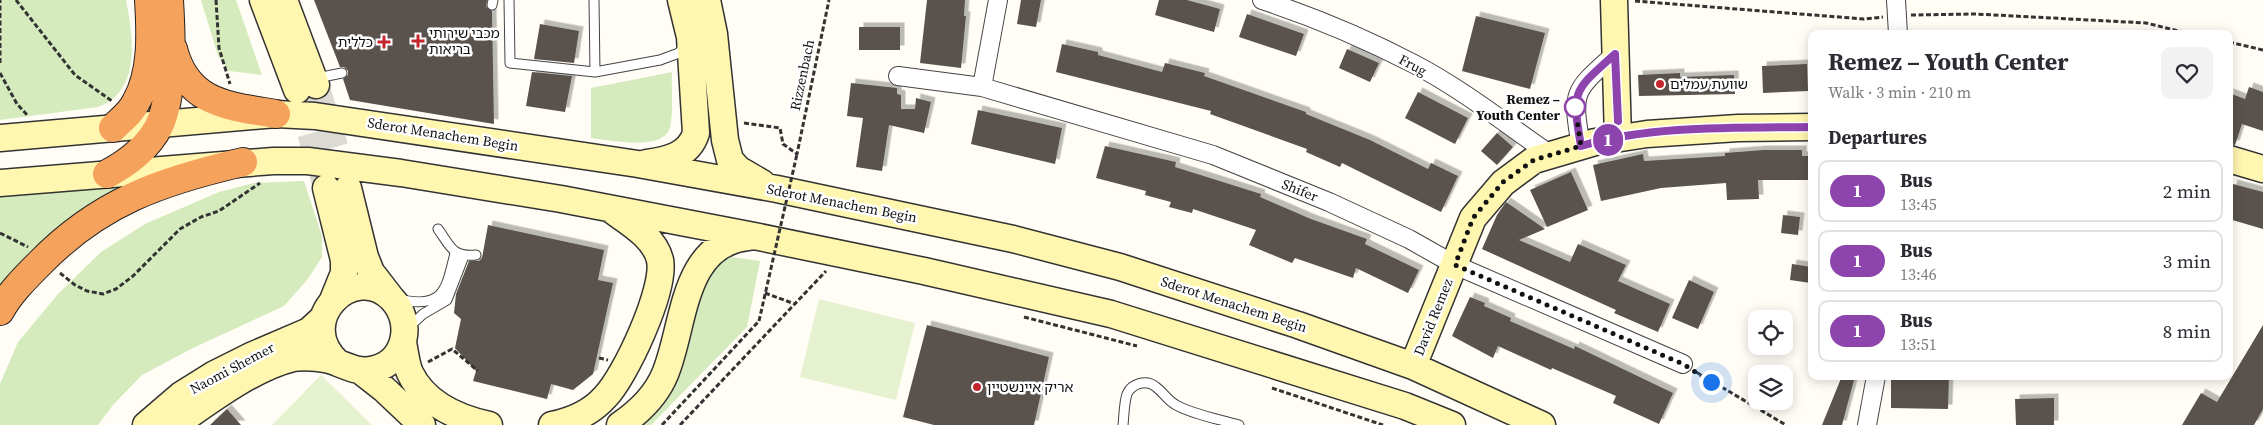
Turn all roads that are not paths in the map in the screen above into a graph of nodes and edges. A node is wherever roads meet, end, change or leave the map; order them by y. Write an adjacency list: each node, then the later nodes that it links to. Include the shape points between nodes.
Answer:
1 (149, 0): 23 (highway, via 150,42 143,85 128,114)
2 (170, 0): 15 (highway)
3 (263, 0): 20 (main road)
4 (284, 0): 20 (main road)
5 (509, 0): 17 (lane, via 510,63)
6 (594, 0): 17 (lane)
7 (682, 0): 14 (main road)
8 (707, 0): 36 (main road, via 730,160 751,178)
9 (998, 0): 21 (street)
10 (1262, 0): 29 (street, Frug, via 1351,35 1415,65)
11 (1614, 0): 16 (main road)
12 (1896, 0): 13 (street)
13 (1898, 30)
14 (690, 37): 17 (lane, via 679,53 660,60); 32 (main road, via 696,133 693,142 675,156)
15 (171, 42): 22 (highway, via 177,65 194,89 221,104); 24 (highway, via 168,87)
16 (1615, 54): 27 (main road); 28 (street, via 1578,89 1574,110)
17 (595, 72)
18 (342, 73): 20 (lane)
19 (898, 76): 21 (street, Shifer)
20 (309, 85)
21 (982, 87): 42 (street, Shifer, via 1213,154 1409,239)
22 (276, 114): 24 (main road, Sderot Menachem Begin); 32 (main road, Sderot Menachem Begin, via 350,120)
23 (114, 115): 24 (main road, Sderot Menachem Begin); 26 (main road, Sderot Menachem Begin)
24 (160, 124): 34 (highway, via 144,147 121,167)
25 (1808, 127): 27 (main road, David Remez, via 1738,128)
26 (0, 138)
27 (1618, 138): 28 (main road, David Remez)
28 (1581, 146): 29 (main road, David Remez)
29 (1551, 155): 42 (main road, David Remez, via 1534,160 1503,182 1473,218)
30 (2233, 160): 33 (main road)
31 (243, 162): 34 (main road); 37 (main road, via 273,160 353,165); 45 (highway, via 182,176 152,187 76,229 30,273)
32 (638, 164): 36 (main road, Sderot Menachem Begin)
33 (2263, 169)
34 (106, 174): 35 (main road)
35 (0, 183)
36 (777, 189): 48 (main road, Sderot Menachem Begin, via 1012,239 1120,267)
37 (608, 208): 39 (main road); 55 (main road, via 642,233 656,252 660,261 656,295 649,316 609,392 596,406 572,420)
38 (438, 229): 40 (lane)
39 (754, 236): 56 (main road, via 726,241 708,255 692,284 665,374 642,408); 59 (main road, via 1112,314 1405,406)
40 (460, 254): 41 (lane); 43 (lane, via 440,296 426,302); 46 (lane, via 447,300 423,314)
41 (476, 255)
42 (1455, 265): 47 (street, Shifer); 48 (main road, David Remez)
43 (391, 298): 44 (main road, via 382,292 361,287 346,291); 44 (main road, Naomi Shemer, via 371,272 337,188 344,273); 46 (main road, via 401,313)
44 (328, 309): 49 (main road, via 323,343); 51 (main road, Naomi Shemer, via 309,331 214,375 175,400)
45 (0, 311)
46 (404, 336): 49 (main road, via 397,354 387,364 375,369); 54 (main road, via 409,371 420,390 443,409)
47 (1683, 364)
48 (1413, 366): 60 (main road, Sderot Menachem Begin)
49 (350, 367): 52 (main road, Naomi Shemer, via 294,358 223,391); 53 (main road, via 384,389)
50 (1875, 380): 61 (street)
51 (146, 425)
52 (175, 425)
53 (422, 425)
54 (489, 425)
55 (552, 425)
56 (620, 425)
57 (1123, 425): 58 (lane, via 1127,394 1142,382 1151,383 1178,406)
58 (1239, 425)
59 (1452, 425)
60 (1542, 425)
61 (1867, 425)

